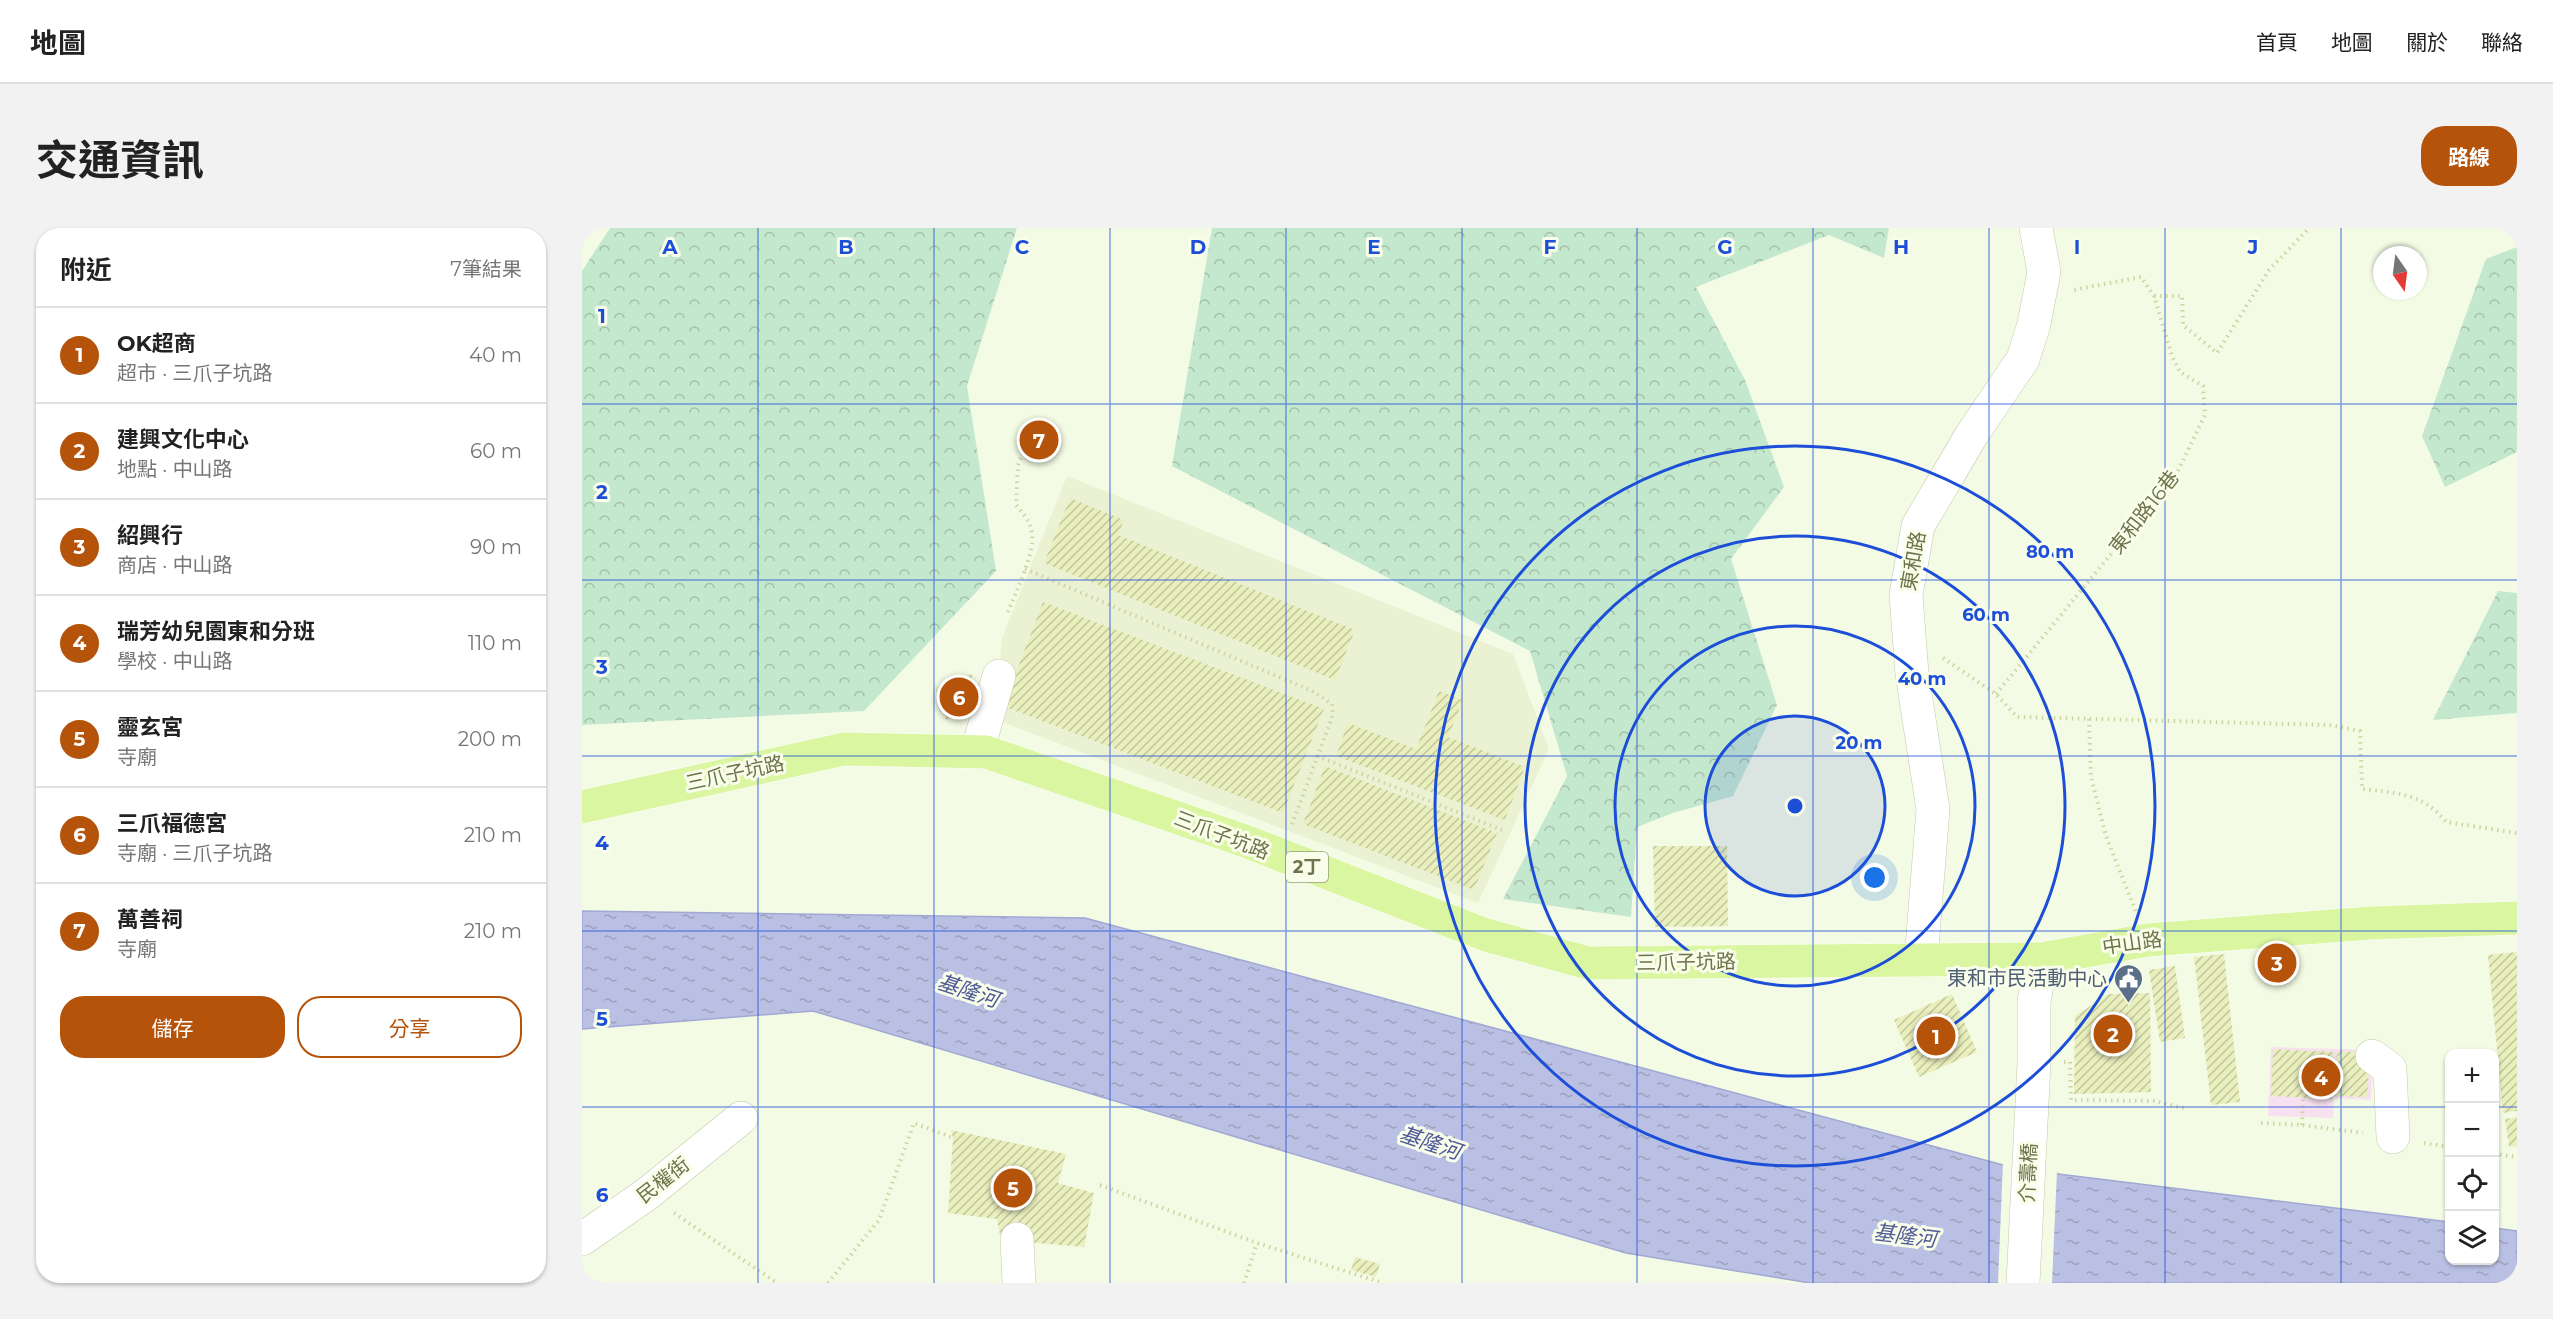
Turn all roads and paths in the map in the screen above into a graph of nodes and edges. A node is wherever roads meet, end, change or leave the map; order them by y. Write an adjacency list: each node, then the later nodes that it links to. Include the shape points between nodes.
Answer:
1 (2036, 228): 8 (street, 東和路, via 2044,272 2034,324 2023,359 1971,436 1918,526 1906,595)
2 (2309, 228): 4 (path, via 2268,270 2217,353 2183,325 2182,296)
3 (2073, 290): 4 (path, via 2140,277)
4 (2154, 296): 10 (path, 東和路16巷, via 2180,372 2203,387 2205,415 2176,475)
5 (1025, 448): 6 (path, via 1018,465 1016,505 1028,519 1033,536)
6 (1025, 569): 7 (path); 13 (path, via 1311,691 1332,704 1334,715)
7 (1008, 612)
8 (1910, 636): 10 (path); 21 (street, 東和路, via 1912,674 1933,808)
9 (999, 676): 12 (street)
10 (1996, 694): 11 (path, via 2017,717)
11 (2089, 719): 16 (path, via 2329,725 2360,731 2362,789 2417,799 2435,808 2446,822); 19 (path, via 2091,777 2106,836)
12 (977, 752): 14 (main road, 三爪子坑路 / 2丁, via 844,749); 17 (main road, 三爪子坑路 / 2丁, via 1245,841)
13 (1317, 756): 15 (path); 17 (path)
14 (582, 807)
15 (1502, 830)
16 (2517, 832)
17 (1280, 857): 21 (main road, 三爪子坑路 / 2丁, via 1486,935 1588,963)
18 (2517, 918): 19 (main road, 中山路 / 2丁, via 2371,923)
19 (2148, 940): 20 (main road, 中山路 / 2丁)
20 (2041, 959): 21 (main road, 三爪子坑路 / 2丁); 23 (street, via 2034,1002)
21 (1921, 960)
22 (2372, 1056): 29 (street, via 2390,1070)
23 (2034, 1063): 25 (path, via 2070,1062 2071,1100 2154,1101); 44 (street, 介壽橋)
24 (2303, 1097): 28 (path)
25 (2184, 1108)
26 (741, 1118): 35 (street, 民權街)
27 (2261, 1123): 28 (path)
28 (2302, 1125): 29 (path)
29 (2393, 1137): 31 (path)
30 (953, 1138): 40 (path, via 914,1123 879,1220)
31 (2445, 1146)
32 (2499, 1155): 33 (path)
33 (2517, 1157)
34 (1100, 1185): 38 (path)
35 (647, 1194): 36 (street, 民權街); 39 (path)
36 (582, 1239)
37 (1017, 1242): 41 (street)
38 (1257, 1243): 42 (path); 43 (path)
39 (777, 1283)
40 (828, 1283)
41 (1019, 1283)
42 (1244, 1283)
43 (1383, 1283)
44 (2023, 1283)

